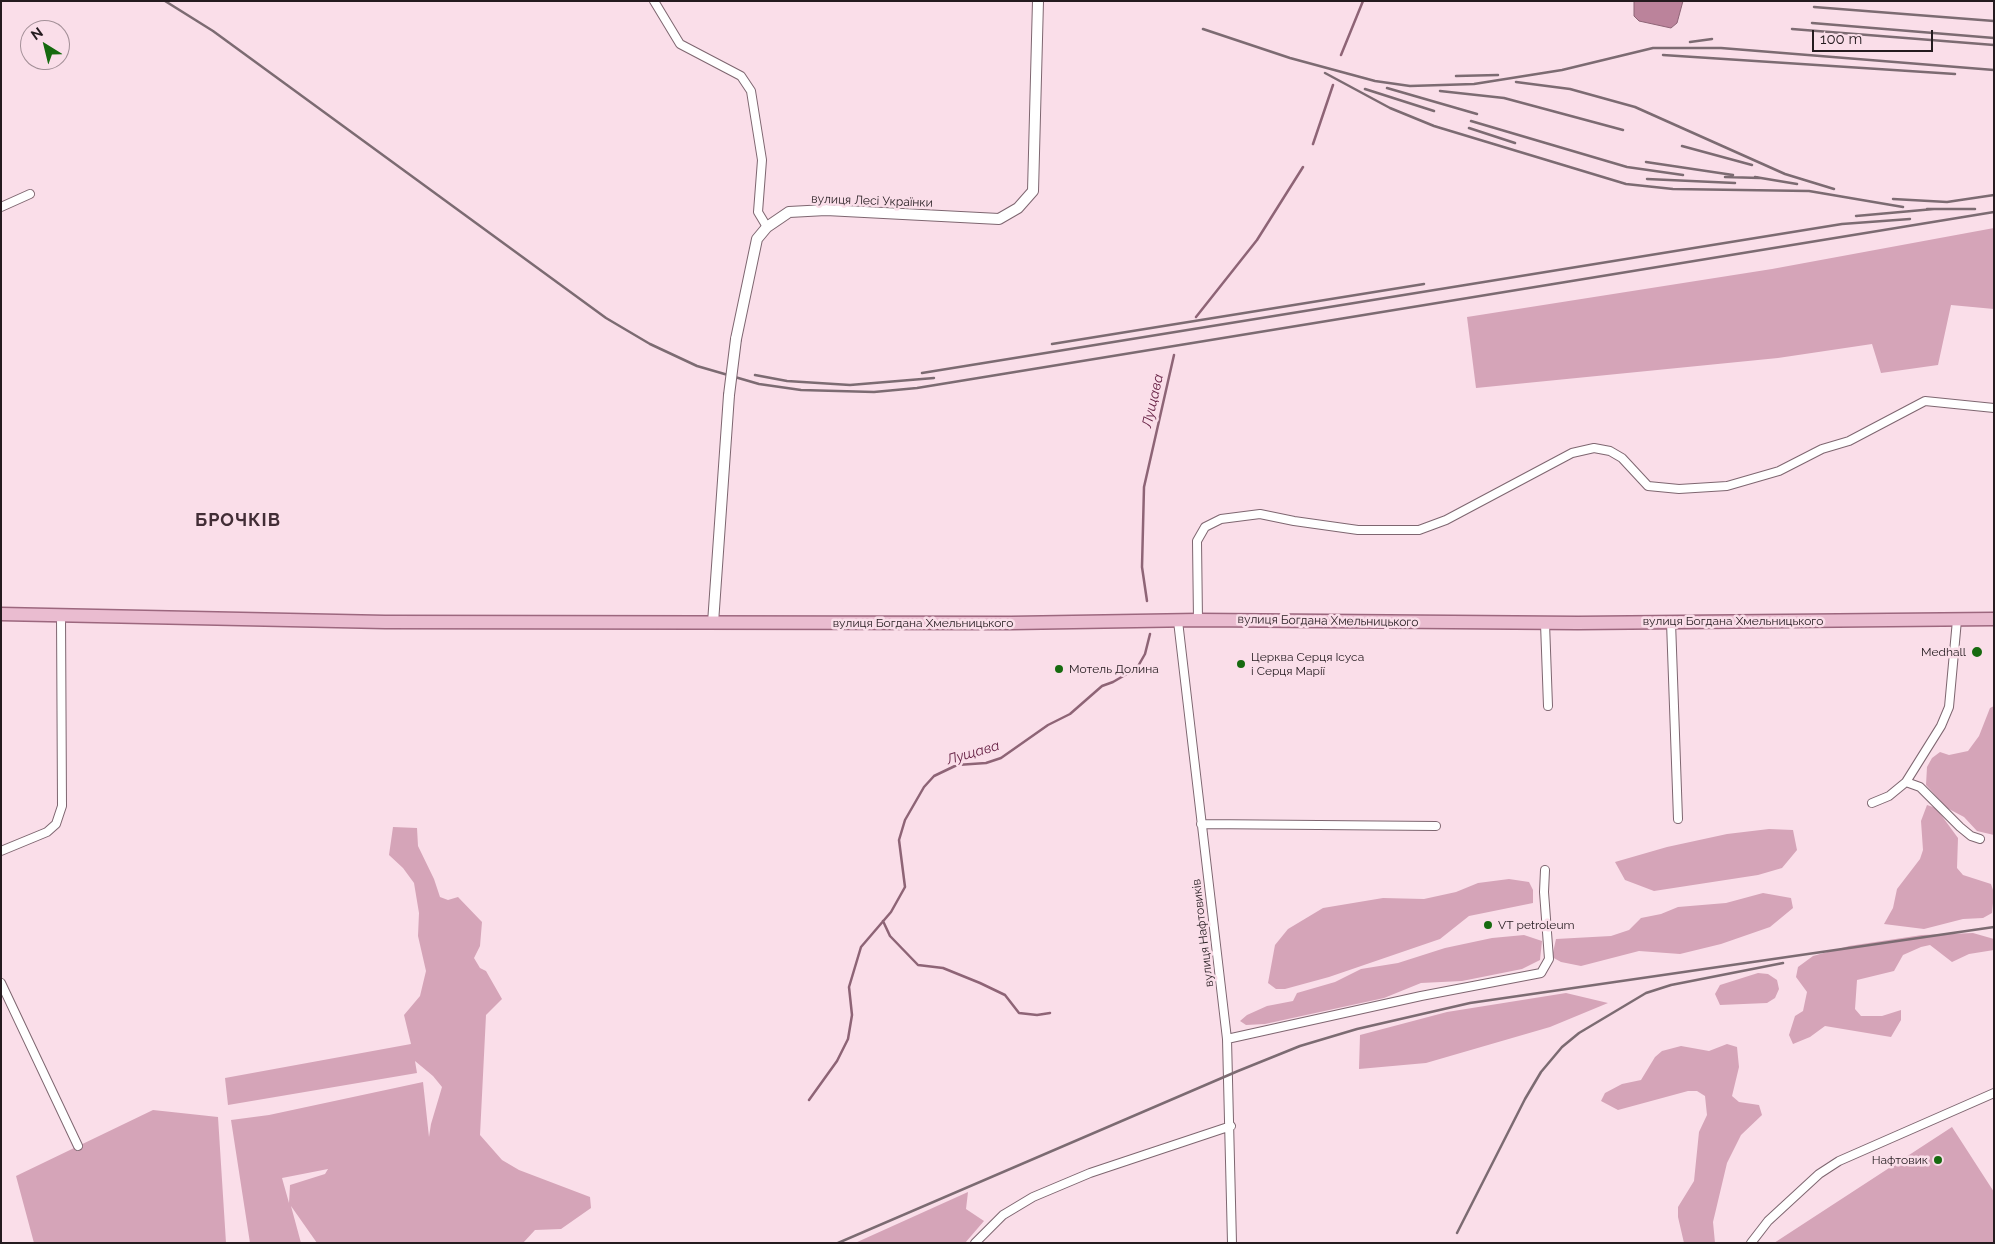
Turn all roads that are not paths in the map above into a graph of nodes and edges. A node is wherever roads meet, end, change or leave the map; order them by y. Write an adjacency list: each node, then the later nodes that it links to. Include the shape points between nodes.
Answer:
1 (654, 1): 5 (street, via 680,44 741,76 751,91 762,160 758,212)
2 (1038, 1): 5 (street, вулиця Лесі Українки, via 1033,191 1018,208 999,219 826,210 788,212)
3 (30, 194): 4 (street)
4 (1, 207)
5 (767, 226): 15 (street, вулиця Лесі Українки, bridge, via 758,239 736,339)
6 (1994, 408): 10 (street, via 1925,401 1849,441 1822,449 1779,472 1727,486 1679,489 1648,486 1622,458 1610,451 1594,448 1572,453 1446,520 1419,530 1358,530 1260,514 1221,519 1205,527 1197,541)
7 (1, 614): 8 (main road, вулиця Богдана Хмельницького)
8 (61, 615): 15 (main road, вулиця Богдана Хмельницького, via 385,622); 23 (street, via 62,806 56,824 47,832)
9 (1994, 619): 11 (main road, вулиця Богдана Хмельницького)
10 (1198, 620): 12 (main road, вулиця Богдана Хмельницького); 13 (main road, вулиця Богдана Хмельницького)
11 (1957, 620): 14 (main road, вулиця Богдана Хмельницького); 17 (street, via 1949,707 1941,726)
12 (1178, 621): 15 (main road, вулиця Богдана Хмельницького); 20 (street, вулиця Нафтовиків)
13 (1545, 622): 14 (main road, вулиця Богдана Хмельницького); 16 (street)
14 (1671, 622): 19 (street)
15 (713, 623)
16 (1548, 706)
17 (1906, 782): 18 (street, via 1889,796); 22 (street, via 1920,787 1960,827 1971,836)
18 (1872, 803)
19 (1678, 819)
20 (1201, 824): 21 (street); 26 (street, вулиця Нафтовиків)
21 (1436, 826)
22 (1980, 838)
23 (1, 851)
24 (1545, 870): 26 (street, via 1549,959 1541,973 1421,996)
25 (1, 984): 29 (street)
26 (1227, 1040): 28 (street, вулиця Нафтовиків)
27 (1994, 1093): 32 (street, via 1832,1165 1768,1221)
28 (1231, 1126): 30 (street, via 1099,1170 1033,1197 1002,1215); 31 (street, вулиця Нафтовиків)
29 (78, 1146)
30 (975, 1243)
31 (1232, 1243)
32 (1751, 1243)

